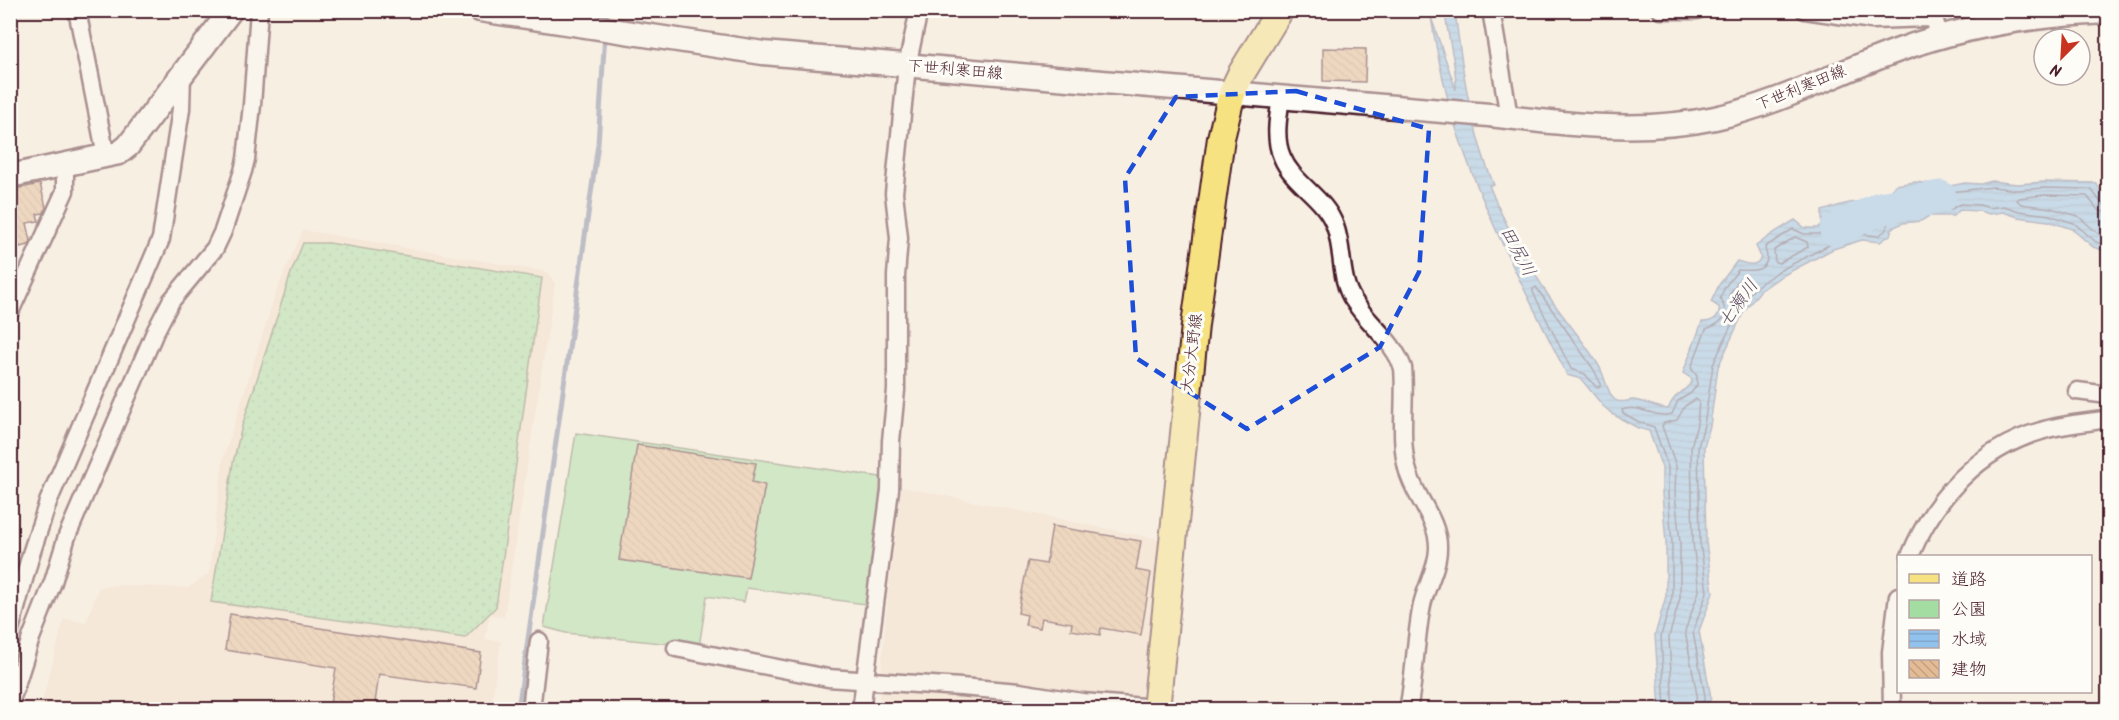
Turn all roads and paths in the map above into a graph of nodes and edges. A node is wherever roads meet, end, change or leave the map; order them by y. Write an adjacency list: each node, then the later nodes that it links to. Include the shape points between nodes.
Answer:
1 (77, 10): 19 (street)
2 (231, 10): 15 (main road)
3 (259, 10): 32 (street, via 246,159 223,231 215,248 171,301 155,332 68,536)
4 (480, 10): 12 (main road, 下世利寒田線)
5 (919, 10): 14 (street)
6 (1280, 10): 16 (main road, 大分大野線)
7 (1491, 10): 18 (street)
8 (1661, 10): 9 (street)
9 (1697, 10)
10 (1805, 10): 13 (street, via 1872,20 1929,18 1935,21)
11 (2109, 12): 13 (main road, 下世利寒田線, via 2044,16)
12 (591, 19): 14 (main road, 下世利寒田線, via 763,53)
13 (1939, 36): 18 (main road, 下世利寒田線, via 1767,103 1704,120 1604,127)
14 (907, 66): 16 (main road, 下世利寒田線); 31 (street, via 894,193 899,238 890,490)
15 (182, 74): 19 (main road, via 128,146); 28 (street, via 181,109 161,239 48,502)
16 (1232, 93): 17 (main road, 下世利寒田線); 33 (main road, 大分大野線, via 1221,138 1195,325)
17 (1281, 98): 18 (main road, 下世利寒田線); 36 (street, via 1277,129 1282,157 1332,217 1345,281 1353,300 1389,341 1403,368 1406,465 1413,488 1435,528 1438,548 1421,614)
18 (1499, 116)
19 (106, 156): 20 (main road)
20 (65, 165): 21 (main road); 22 (street, via 65,191)
21 (10, 176)
22 (10, 312)
23 (2078, 391): 24 (street)
24 (2109, 395)
25 (2109, 419): 26 (street, via 2042,430 1978,462 1942,499)
26 (1910, 555)
27 (1897, 610): 37 (street, via 1891,652)
28 (10, 630)
29 (539, 642): 34 (street)
30 (676, 648): 31 (street, via 828,678)
31 (866, 680): 33 (street); 35 (street)
32 (10, 704)
33 (1156, 709)
34 (531, 710)
35 (861, 710)
36 (1408, 710)
37 (1892, 710)

